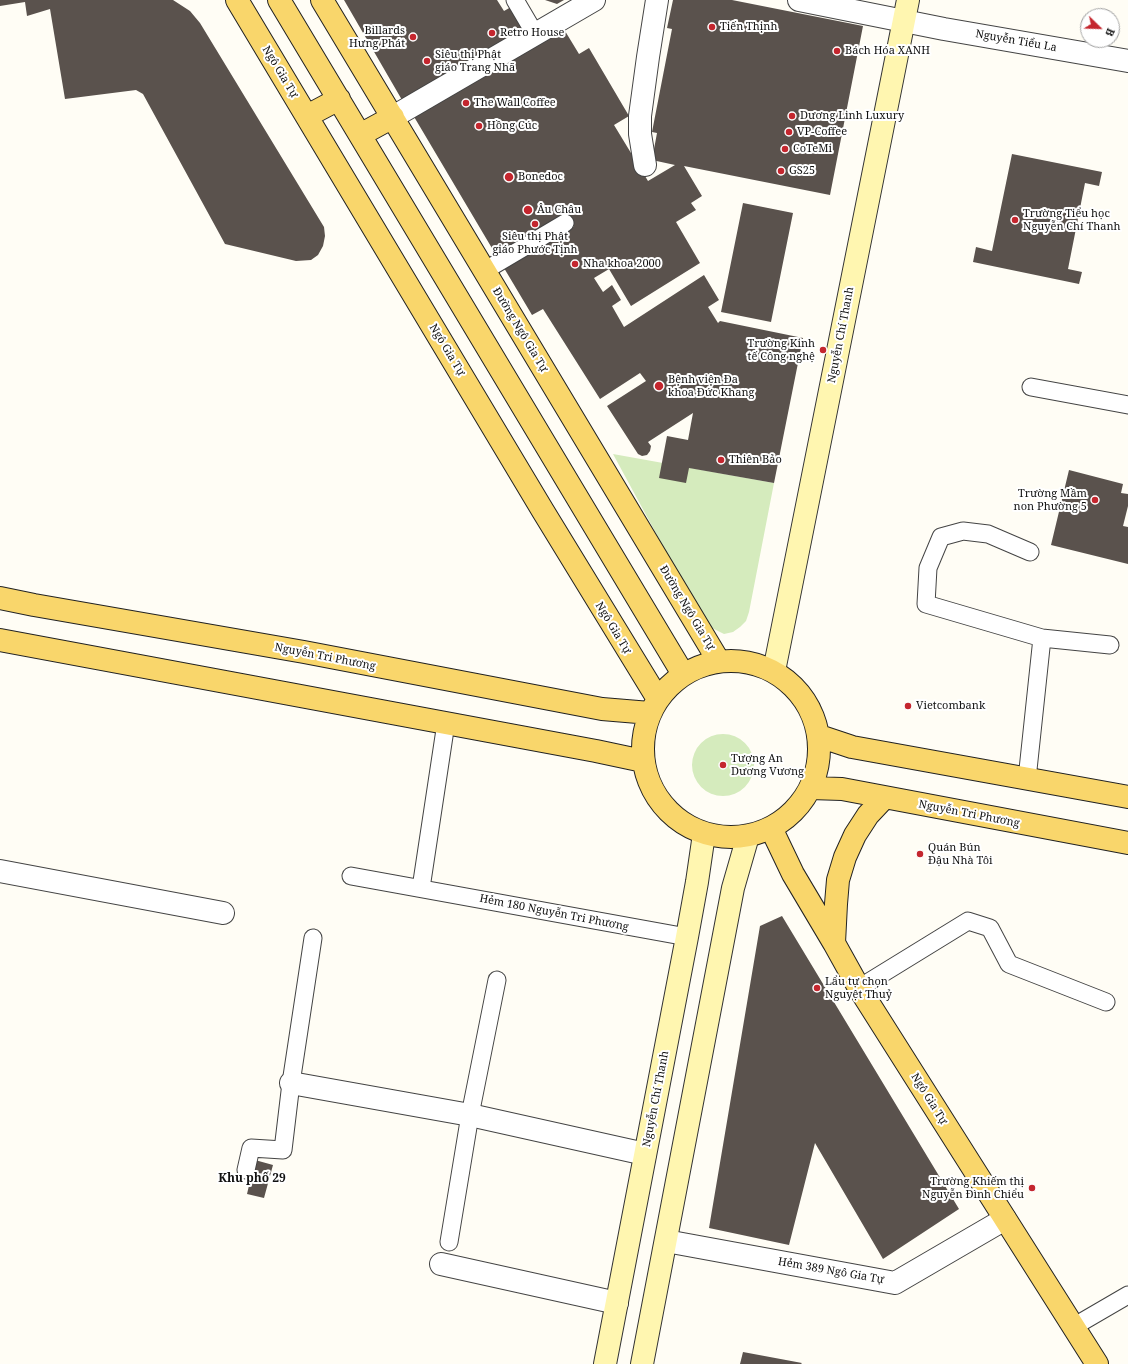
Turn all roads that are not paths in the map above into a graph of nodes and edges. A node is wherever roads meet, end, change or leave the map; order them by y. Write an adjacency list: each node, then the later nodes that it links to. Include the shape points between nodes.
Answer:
1 (237, 0): 12 (main road, Ngô Gia Tự)
2 (279, 0): 11 (main road)
3 (322, 0): 13 (main road, Đường Ngô Gia Tự)
4 (515, 0): 9 (lane)
5 (594, 0): 9 (street)
6 (657, 0): 15 (street, via 640,116)
7 (799, 0): 8 (street, Nguyễn Tiểu La)
8 (906, 10): 10 (street, Nguyễn Tiểu La); 26 (main road, Nguyễn Chí Thanh)
9 (535, 34): 13 (street)
10 (1128, 61)
11 (339, 99): 12 (main road); 14 (main road)
12 (307, 116): 28 (main road, Ngô Gia Tự, via 555,531)
13 (392, 117): 14 (main road); 17 (main road, Đường Ngô Gia Tự)
14 (360, 135): 27 (main road)
15 (645, 165)
16 (565, 223): 17 (lane)
17 (484, 271): 25 (main road, Đường Ngô Gia Tự)
18 (1031, 387): 19 (lane)
19 (1128, 405)
20 (1030, 552): 22 (lane, via 988,534 962,531 941,537 928,568 926,604)
21 (0, 598): 28 (main road, Nguyễn Tri Phương, via 304,652 602,709)
22 (1042, 638): 24 (lane); 32 (lane)
23 (0, 640): 29 (main road)
24 (1110, 645)
25 (718, 660): 26 (main road, via 748,662); 27 (main road, via 696,666)
26 (774, 671): 30 (main road, via 791,683 804,698 814,716)
27 (683, 674): 28 (main road, via 671,684)
28 (654, 706): 31 (main road, via 643,737)
29 (446, 723): 31 (main road); 42 (lane)
30 (818, 736): 32 (main road, via 852,747); 33 (main road, via 818,762)
31 (643, 761): 37 (main road, via 650,785 663,806 682,823)
32 (1027, 779): 34 (main road)
33 (810, 788): 35 (main road, Nguyễn Tri Phương, via 842,789); 36 (main road, via 793,812)
34 (1128, 797)
35 (884, 798): 39 (main road, Nguyễn Tri Phương); 46 (main road, via 868,815 845,857 838,880)
36 (771, 828): 38 (main road); 46 (main road, Ngô Gia Tự, via 793,874)
37 (704, 834): 38 (main road, via 722,837); 45 (main road, Nguyễn Chí Thanh)
38 (748, 836): 55 (main road, via 733,888)
39 (1128, 844)
40 (0, 871): 43 (street)
41 (351, 876): 42 (lane, Hẻm 180 Nguyễn Tri Phương)
42 (421, 888): 45 (lane, Hẻm 180 Nguyễn Tri Phương)
43 (223, 913)
44 (313, 938): 50 (lane)
45 (687, 938): 52 (main road, Nguyễn Chí Thanh)
46 (834, 943): 48 (main road, Ngô Gia Tự)
47 (497, 980): 51 (lane)
48 (859, 988): 49 (lane, via 968,921 990,928 1009,964); 54 (main road, Ngô Gia Tự)
49 (1106, 1002)
50 (291, 1083): 51 (street); 53 (lane, via 283,1150 251,1148)
51 (470, 1115): 52 (street); 56 (lane)
52 (645, 1154): 59 (main road, Nguyễn Chí Thanh)
53 (246, 1170)
54 (1005, 1219): 55 (street, Hẻm 389 Ngô Gia Tự, via 895,1283); 60 (main road, Ngô Gia Tự)
55 (666, 1240): 62 (main road)
56 (449, 1242)
57 (441, 1264): 59 (street)
58 (1128, 1295): 60 (lane)
59 (617, 1303): 61 (main road, Nguyễn Chí Thanh)
60 (1074, 1327): 63 (main road, Ngô Gia Tự)
61 (605, 1364)
62 (642, 1364)
63 (1097, 1364)

